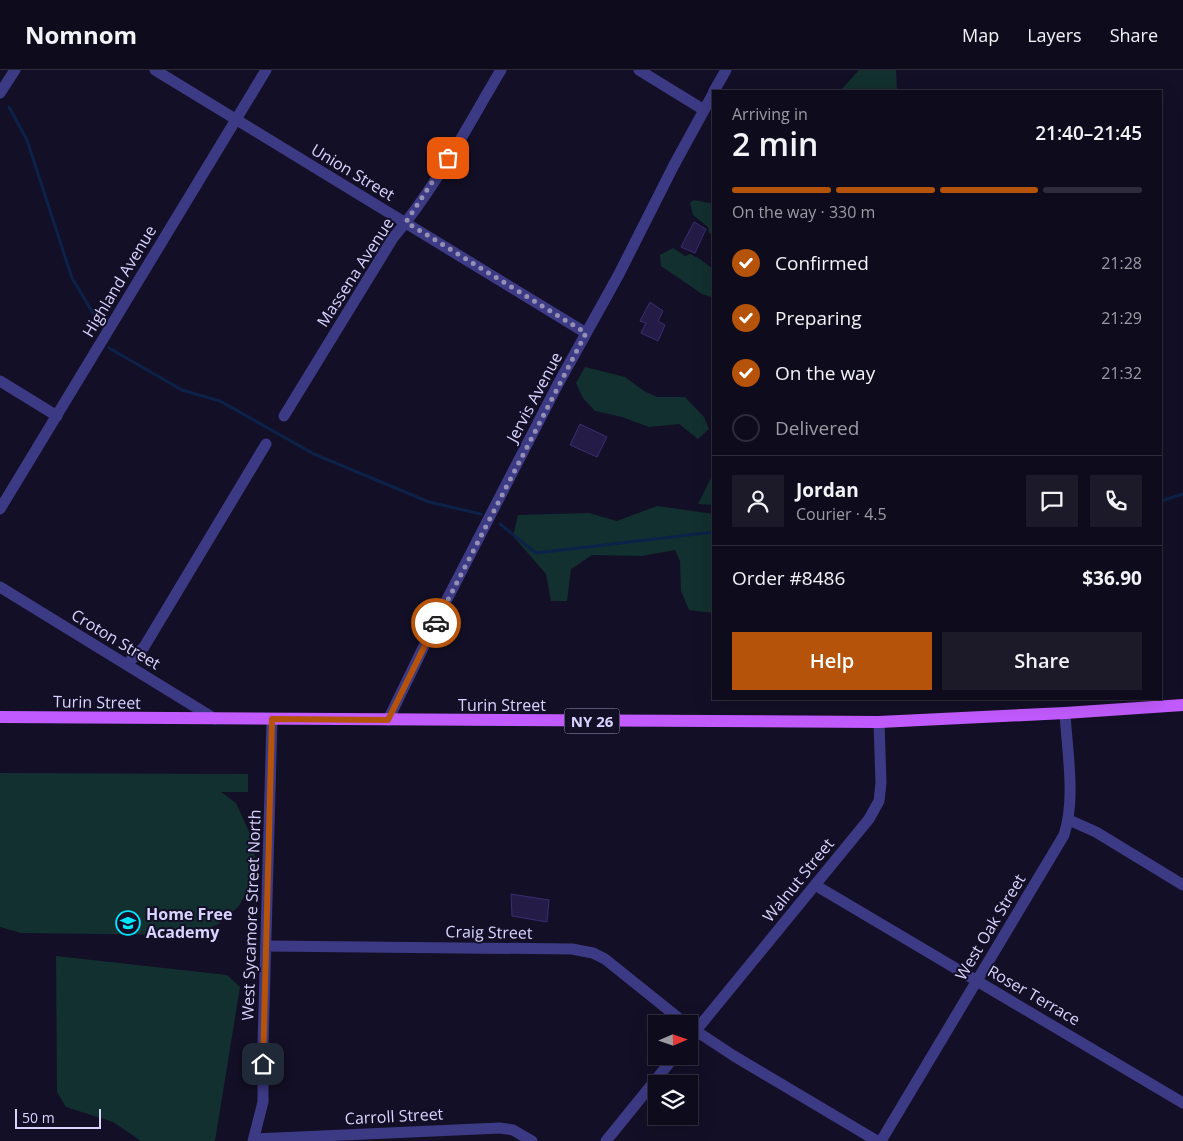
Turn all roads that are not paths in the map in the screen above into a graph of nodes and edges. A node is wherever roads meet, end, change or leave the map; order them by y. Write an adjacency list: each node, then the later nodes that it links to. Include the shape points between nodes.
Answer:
1 (14, 70): 8 (street)
2 (155, 70): 11 (street, Union Street)
3 (266, 70): 11 (street, Highland Avenue)
4 (501, 70): 12 (street, Massena Avenue, via 459,142)
5 (639, 70): 10 (street)
6 (726, 70): 7 (street, Jervis Avenue)
7 (715, 90)
8 (0, 94)
9 (712, 96): 10 (street, Jervis Avenue)
10 (704, 110): 13 (street, Jervis Avenue)
11 (236, 120): 12 (street, Union Street); 15 (street, Highland Avenue)
12 (406, 222): 13 (street, Union Street); 16 (street, Massena Avenue)
13 (586, 333): 26 (street, Jervis Avenue)
14 (0, 381): 15 (street)
15 (57, 416): 18 (street, Highland Avenue)
16 (284, 416)
17 (266, 444): 20 (street, via 144,647)
18 (0, 509)
19 (0, 587): 20 (street, Croton Street)
20 (127, 664): 24 (street, Croton Street)
21 (1183, 705): 22 (main road, Turin Street / NY 26)
22 (1065, 713): 27 (main road, Turin Street / NY 26); 28 (street, West Oak Street)
23 (0, 717): 24 (main road, Turin Street / NY 26)
24 (215, 719): 25 (main road, Turin Street / NY 26)
25 (272, 719): 26 (main road, Turin Street / NY 26); 31 (street, West Sycamore Street North)
26 (388, 720): 27 (main road, Turin Street / NY 26)
27 (879, 722): 29 (street, Walnut Street, via 879,801 869,819)
28 (1069, 820): 30 (street, via 1096,832); 32 (street, West Oak Street, via 1064,835)
29 (816, 885): 32 (street, Roser Terrace); 34 (street, Walnut Street)
30 (1183, 885)
31 (266, 946): 33 (street, Craig Street, via 572,949 606,959); 38 (street, West Sycamore Street North, via 264,1102)
32 (977, 980): 37 (street, Roser Terrace); 41 (street, West Oak Street)
33 (672, 1015)
34 (698, 1021)
35 (698, 1035): 41 (street, Craig Street)
36 (668, 1065): 40 (street)
37 (1183, 1103)
38 (253, 1140): 39 (street, Carroll Street, via 500,1128 512,1130)
39 (532, 1141)
40 (606, 1141)
41 (879, 1141)

